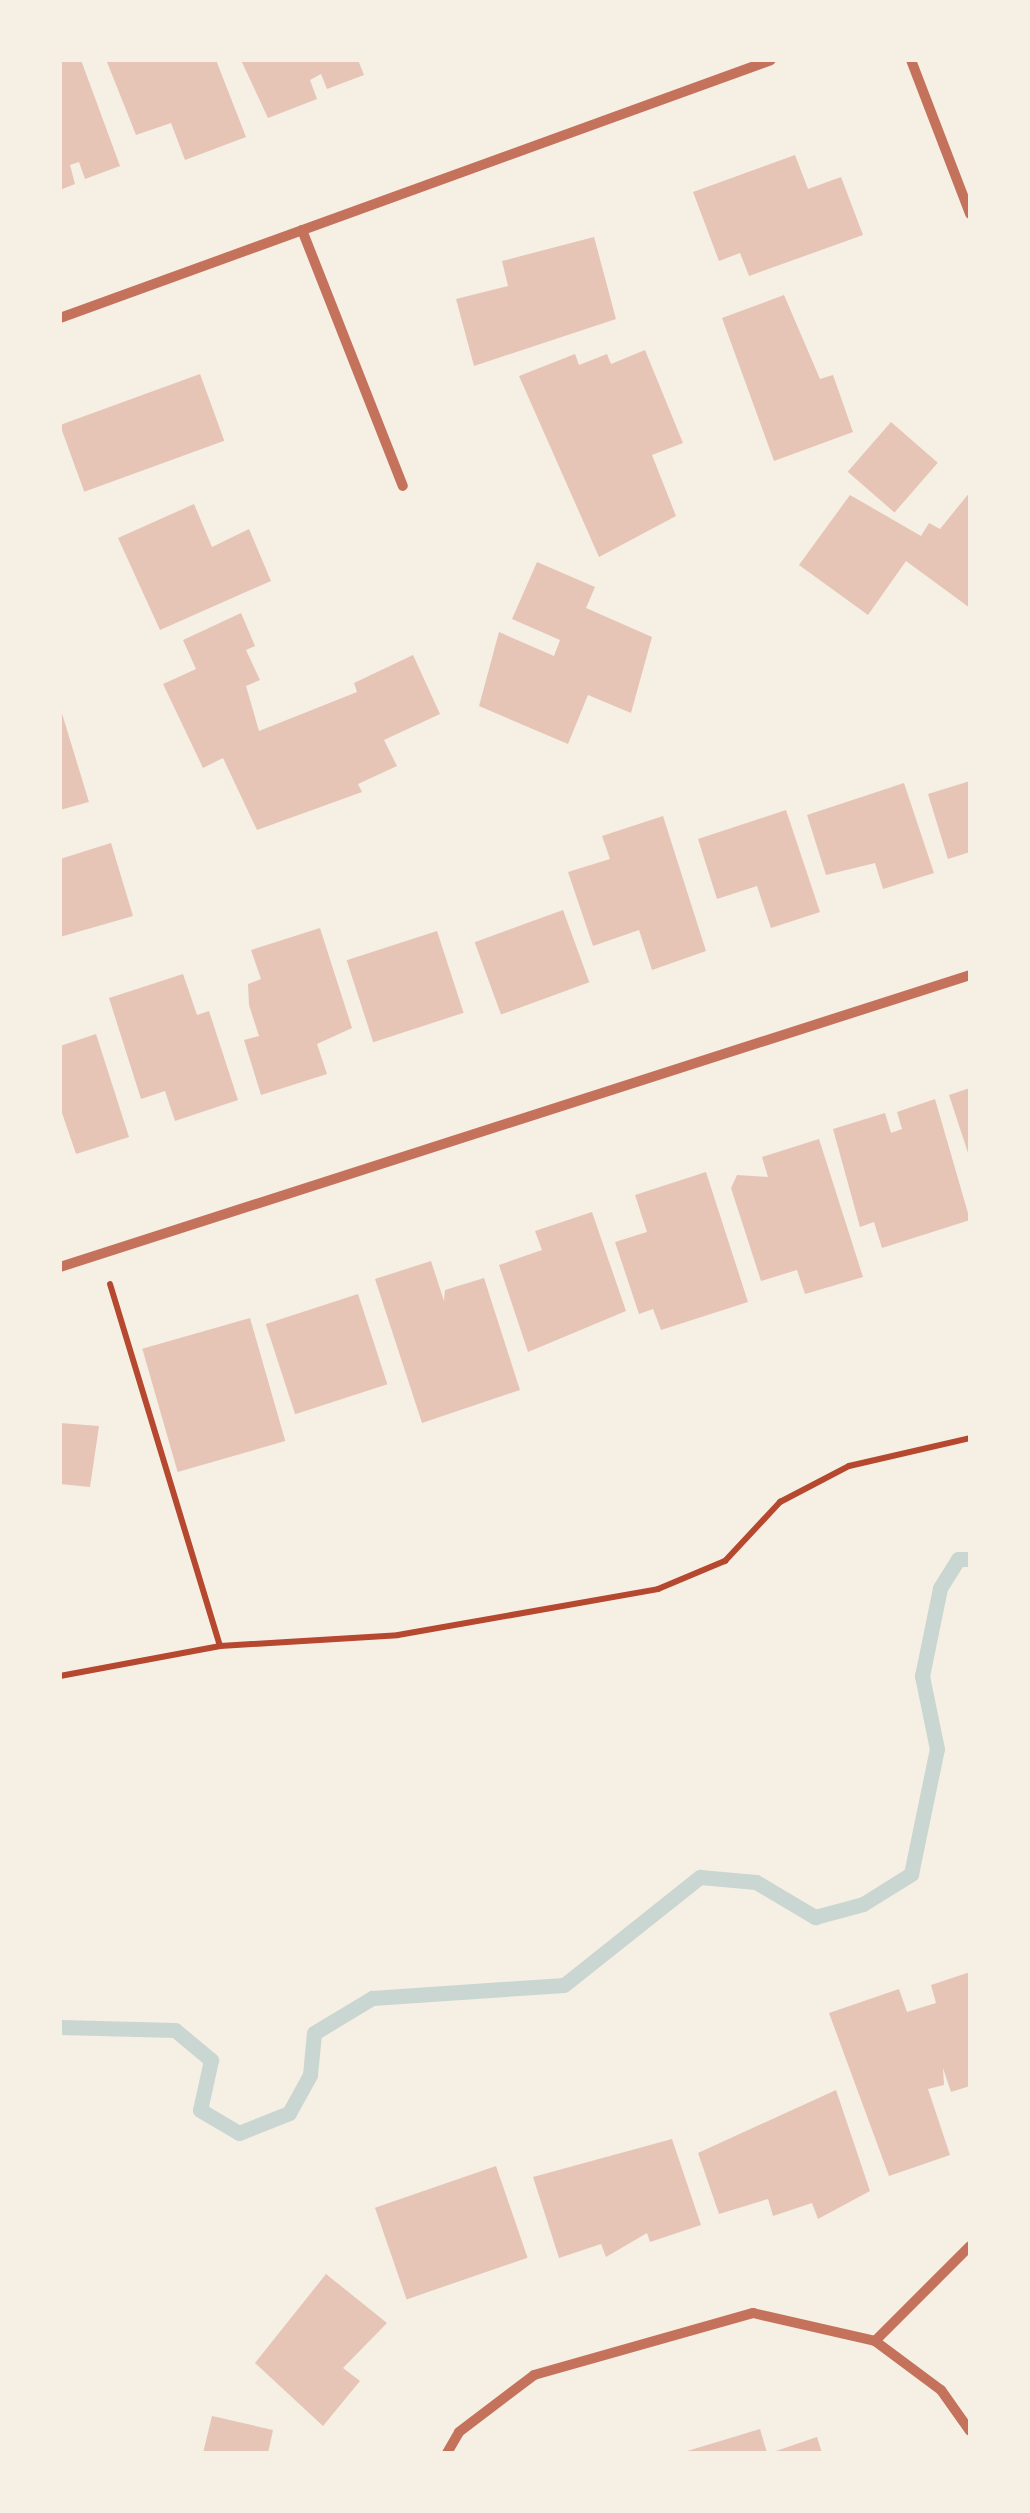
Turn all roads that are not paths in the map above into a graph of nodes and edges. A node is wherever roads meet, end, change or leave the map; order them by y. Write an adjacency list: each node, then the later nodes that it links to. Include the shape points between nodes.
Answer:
1 (772, 60): 4 (street)
2 (912, 60): 3 (street)
3 (970, 214)
4 (302, 230): 5 (street); 6 (street)
5 (60, 318)
6 (402, 486)
7 (970, 976): 8 (street)
8 (60, 1267)
9 (970, 2246): 10 (street)
10 (874, 2342): 11 (street, via 941,2390); 12 (street, via 753,2313 620,2344 534,2375 459,2432)
11 (970, 2431)
12 (447, 2453)

